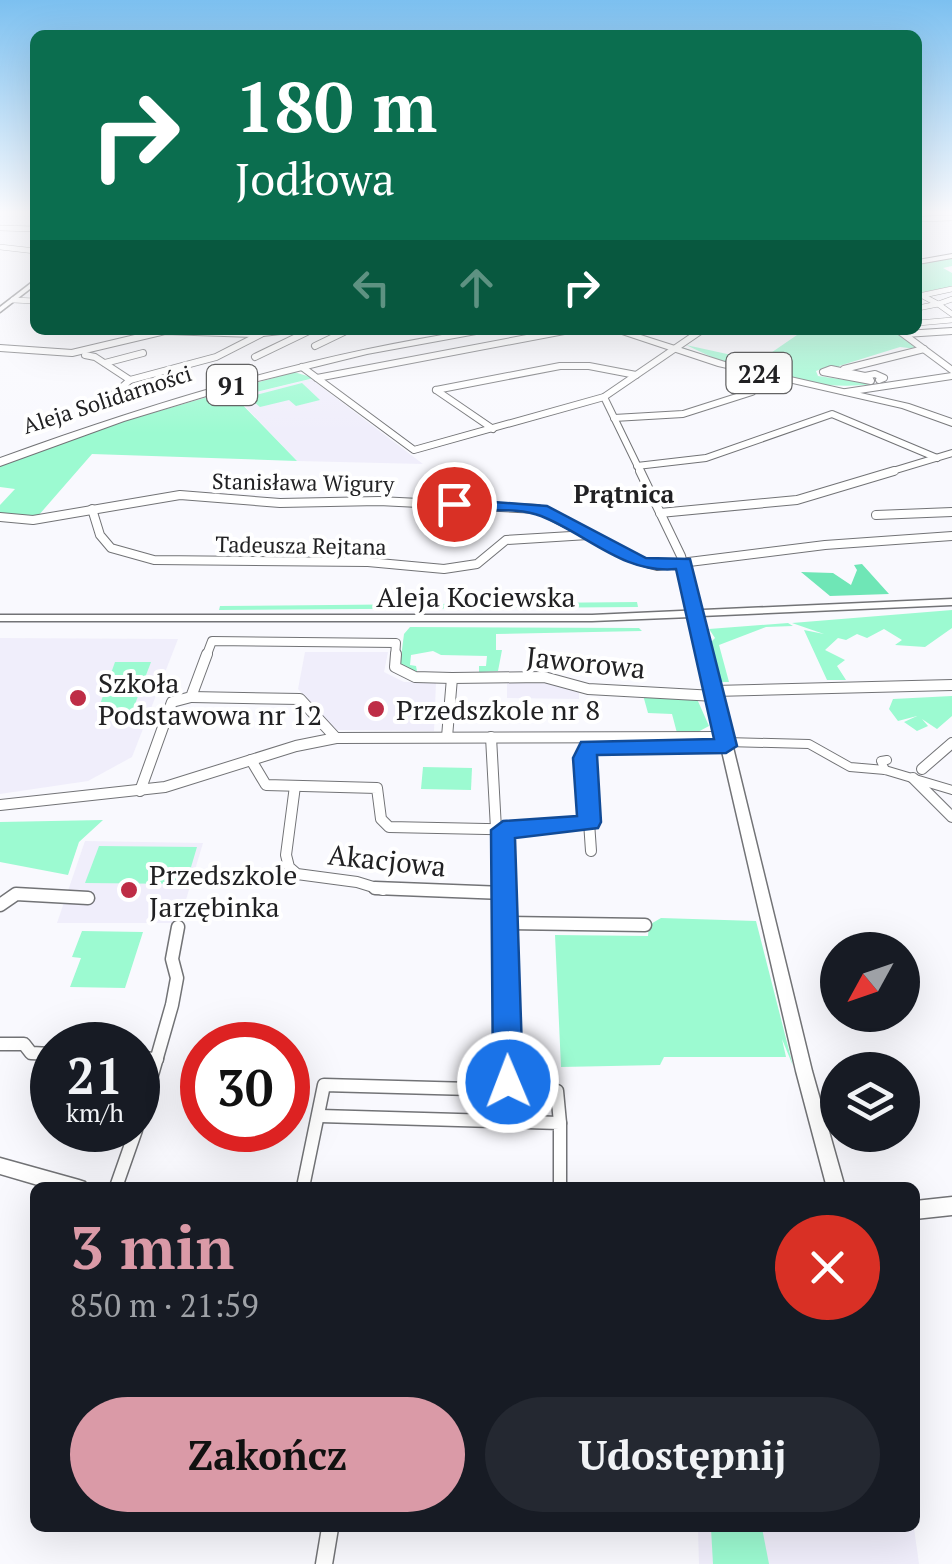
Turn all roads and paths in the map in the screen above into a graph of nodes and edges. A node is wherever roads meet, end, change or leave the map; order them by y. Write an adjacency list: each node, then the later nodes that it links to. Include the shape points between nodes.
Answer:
1 (29, 287): 5 (street)
2 (952, 290): 3 (street)
3 (922, 295)
4 (922, 297): 8 (street)
5 (12, 300): 6 (street); 10 (street)
6 (30, 301)
7 (952, 301): 8 (street)
8 (940, 303): 9 (street); 11 (street)
9 (922, 307)
10 (0, 310)
11 (952, 317): 12 (street)
12 (922, 321)
13 (952, 331): 14 (street)
14 (922, 332)
15 (147, 335): 27 (street, via 70,353)
16 (259, 335): 39 (street, via 216,357)
17 (301, 335): 32 (street)
18 (336, 335): 26 (street)
19 (437, 335): 50 (main road, Aleja Solidarności / 91, via 244,376)
20 (467, 335): 34 (main road, Aleja Solidarności / 91)
21 (543, 335): 38 (street)
22 (630, 335): 29 (main road, 224)
23 (651, 335): 29 (main road, 224)
24 (695, 335): 29 (street)
25 (906, 335): 28 (street)
26 (316, 346)
27 (0, 348)
28 (924, 349): 35 (street); 36 (street)
29 (674, 350): 37 (street); 42 (main road, 224)
30 (144, 353): 33 (street)
31 (85, 355): 33 (street)
32 (255, 357)
33 (105, 364): 39 (street)
34 (302, 367): 38 (street); 50 (main road, Aleja Solidarności / 91)
35 (848, 369)
36 (952, 373): 40 (street)
37 (636, 375): 43 (street); 47 (street, via 560,366 436,390)
38 (318, 378): 47 (street, via 414,450)
39 (130, 380): 44 (street)
40 (874, 380): 40 (street, via 823,372 831,369); 42 (street)
41 (752, 392): 45 (street, via 683,414)
42 (846, 392): 46 (main road, 224)
43 (604, 397): 45 (street); 47 (street)
44 (95, 411)
45 (614, 418): 51 (street)
46 (952, 422)
47 (493, 429)
48 (952, 453): 49 (street)
49 (937, 458): 51 (street, via 832,414 706,458); 54 (street, via 797,500)
50 (0, 459)
51 (637, 466): 54 (street)
52 (92, 509): 56 (street, Stanisława Wigury, via 32,520); 57 (street, Stanisława Wigury, via 180,495 280,504 471,505 542,509); 57 (street, Tadeusza Rejtana, via 105,546 154,560 444,569 477,564 506,540)
53 (952, 512): 55 (street)
54 (660, 513): 59 (street)
55 (876, 515)
56 (0, 518)
57 (588, 534): 59 (street, Stanisława Wigury, via 644,564)
58 (952, 536): 59 (street, Stanisława Wigury)
59 (684, 563): 61 (street)
60 (952, 602): 61 (street, Aleja Kociewska)
61 (696, 616): 64 (street, Aleja Kociewska); 68 (street)
62 (0, 618): 63 (street, Aleja Kociewska)
63 (385, 618): 64 (street, Aleja Kociewska); 65 (street)
64 (412, 618): 65 (street)
65 (397, 636): 66 (street, Jaworowa, via 394,667 412,678); 69 (street, via 212,641)
66 (452, 678): 68 (street, Jaworowa, via 544,677 588,689); 70 (street)
67 (952, 685): 68 (street, Jaworowa)
68 (714, 694): 73 (street)
69 (191, 697): 72 (street, via 300,698); 80 (street, via 172,702)
70 (447, 736): 71 (street); 72 (street)
71 (492, 736): 73 (street); 84 (street)
72 (336, 738): 75 (street)
73 (726, 742): 77 (street, via 809,744 850,767 886,765); 83 (street, via 589,748); 104 (street)
74 (952, 743): 76 (street)
75 (251, 760): 78 (street, via 266,785); 80 (street)
76 (922, 769)
77 (913, 778): 79 (street); 82 (street)
78 (295, 786): 84 (street, via 376,788 383,823 392,828); 86 (street, Akacjowa, via 286,855 297,874 386,891)
79 (952, 790)
80 (140, 791): 81 (street)
81 (0, 805)
82 (952, 817)
83 (589, 822): 84 (street); 85 (street)
84 (499, 829): 86 (street)
85 (592, 851)
86 (504, 893): 89 (street)
87 (88, 898): 88 (street, via 16,894)
88 (0, 909)
89 (507, 924): 90 (street); 95 (street)
90 (645, 924)
91 (178, 927): 93 (street, via 172,959 177,978)
92 (0, 1044): 94 (street, via 24,1044)
93 (160, 1050)
94 (30, 1052)
95 (508, 1090): 96 (street, via 324,1085); 97 (street, via 557,1091)
96 (320, 1116): 97 (street); 102 (street)
97 (560, 1123): 103 (street)
98 (128, 1152): 101 (street)
99 (0, 1166): 100 (street)
100 (57, 1182)
101 (118, 1182)
102 (304, 1182)
103 (560, 1182)
104 (834, 1182)
105 (952, 1206): 106 (street)
106 (920, 1209)

